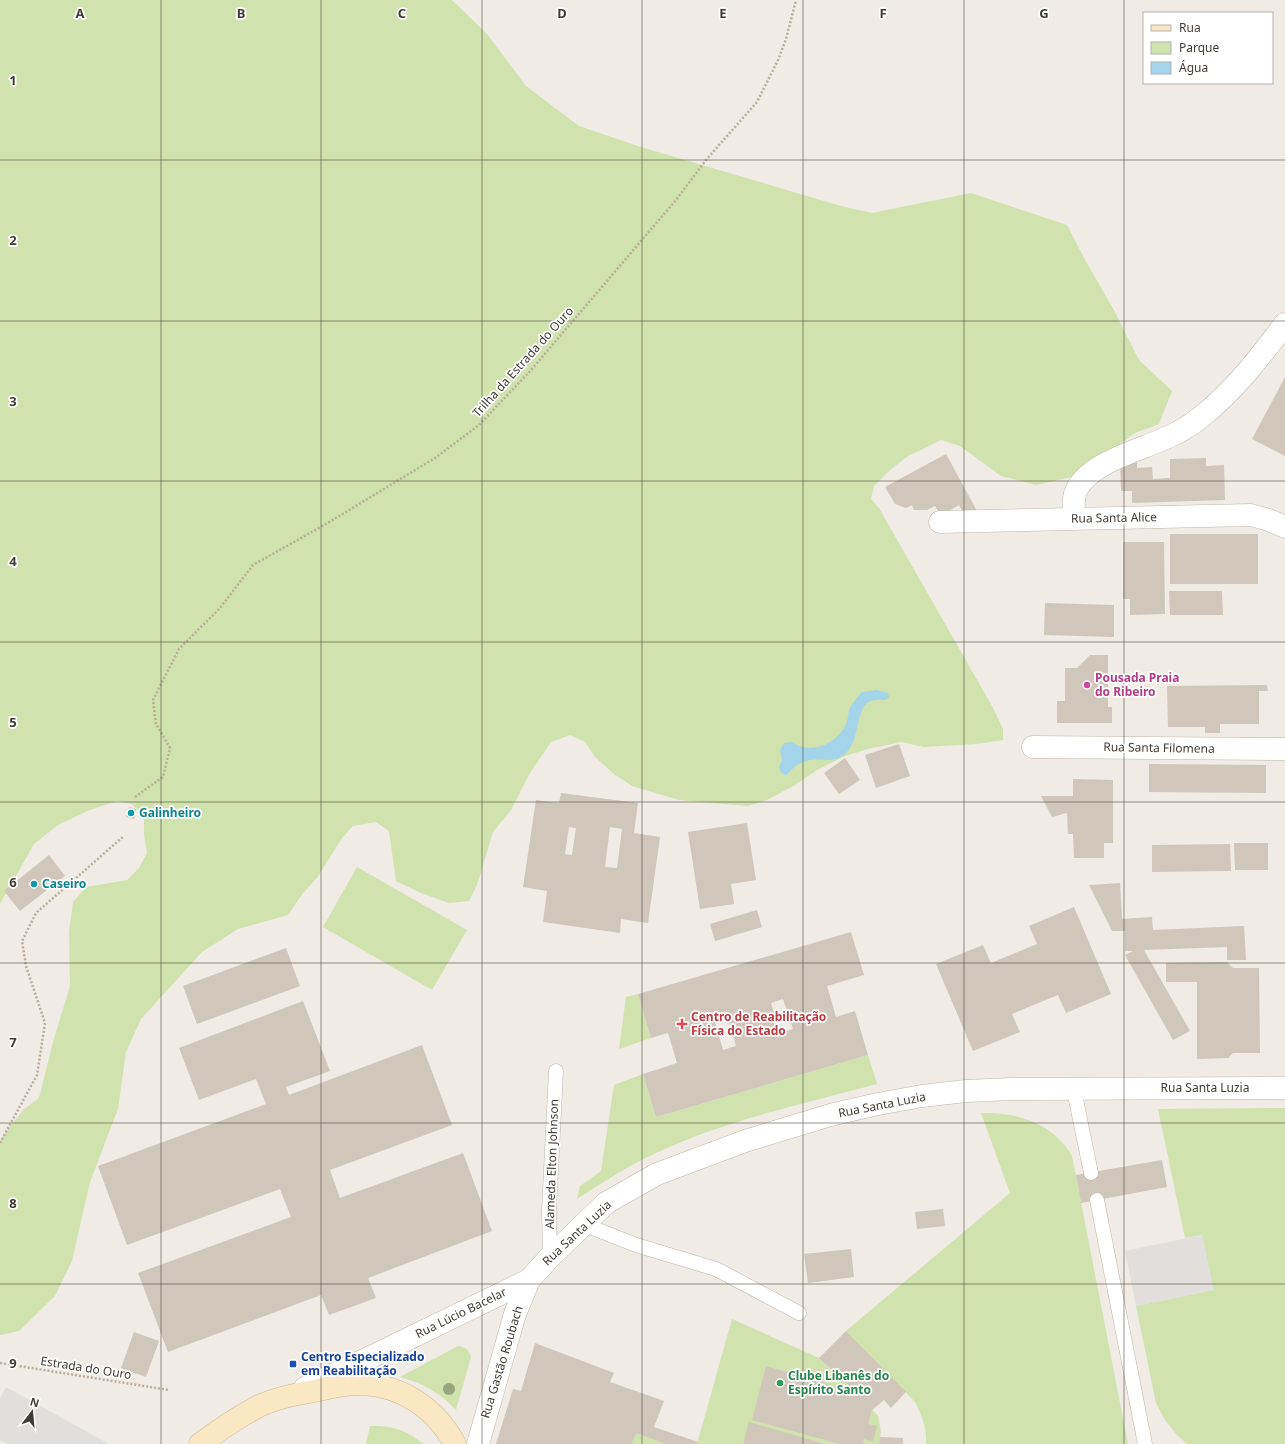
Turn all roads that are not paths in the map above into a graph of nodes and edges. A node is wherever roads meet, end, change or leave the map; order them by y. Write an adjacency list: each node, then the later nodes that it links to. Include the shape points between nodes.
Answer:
1 (1285, 324): 2 (street, via 1246,373 1213,408 1175,434 1125,454 1083,480 1074,494)
2 (1074, 519): 3 (street, Rua Santa Alice); 4 (street, Rua Santa Alice, via 1251,515)
3 (940, 522)
4 (1285, 527)
5 (1033, 747): 6 (street, Rua Santa Filomena)
6 (1285, 749)
7 (556, 1071): 13 (lane, Alameda Elton Johnson, via 549,1210)
8 (1285, 1088): 9 (street, Rua Santa Luzia)
9 (1074, 1090): 10 (lane); 12 (street, Rua Santa Luzia, via 1011,1089 966,1092 914,1098 834,1114 745,1141 657,1174 606,1203)
10 (1091, 1173)
11 (1097, 1200): 17 (lane)
12 (583, 1224): 13 (street, Rua Santa Luzia); 15 (lane, via 636,1245 716,1269)
13 (550, 1257): 14 (street, Rua Santa Luzia)
14 (529, 1280): 16 (street, Rua Lúcio Bacelar); 20 (street, Rua Gastão Roubach, via 513,1320)
15 (799, 1312)
16 (287, 1396): 18 (street, Rua Lúcio Bacelar, via 260,1406); 19 (street, via 345,1384 380,1386 407,1396 426,1408 440,1420)
17 (1148, 1442)
18 (200, 1444)
19 (455, 1444)
20 (478, 1444)

